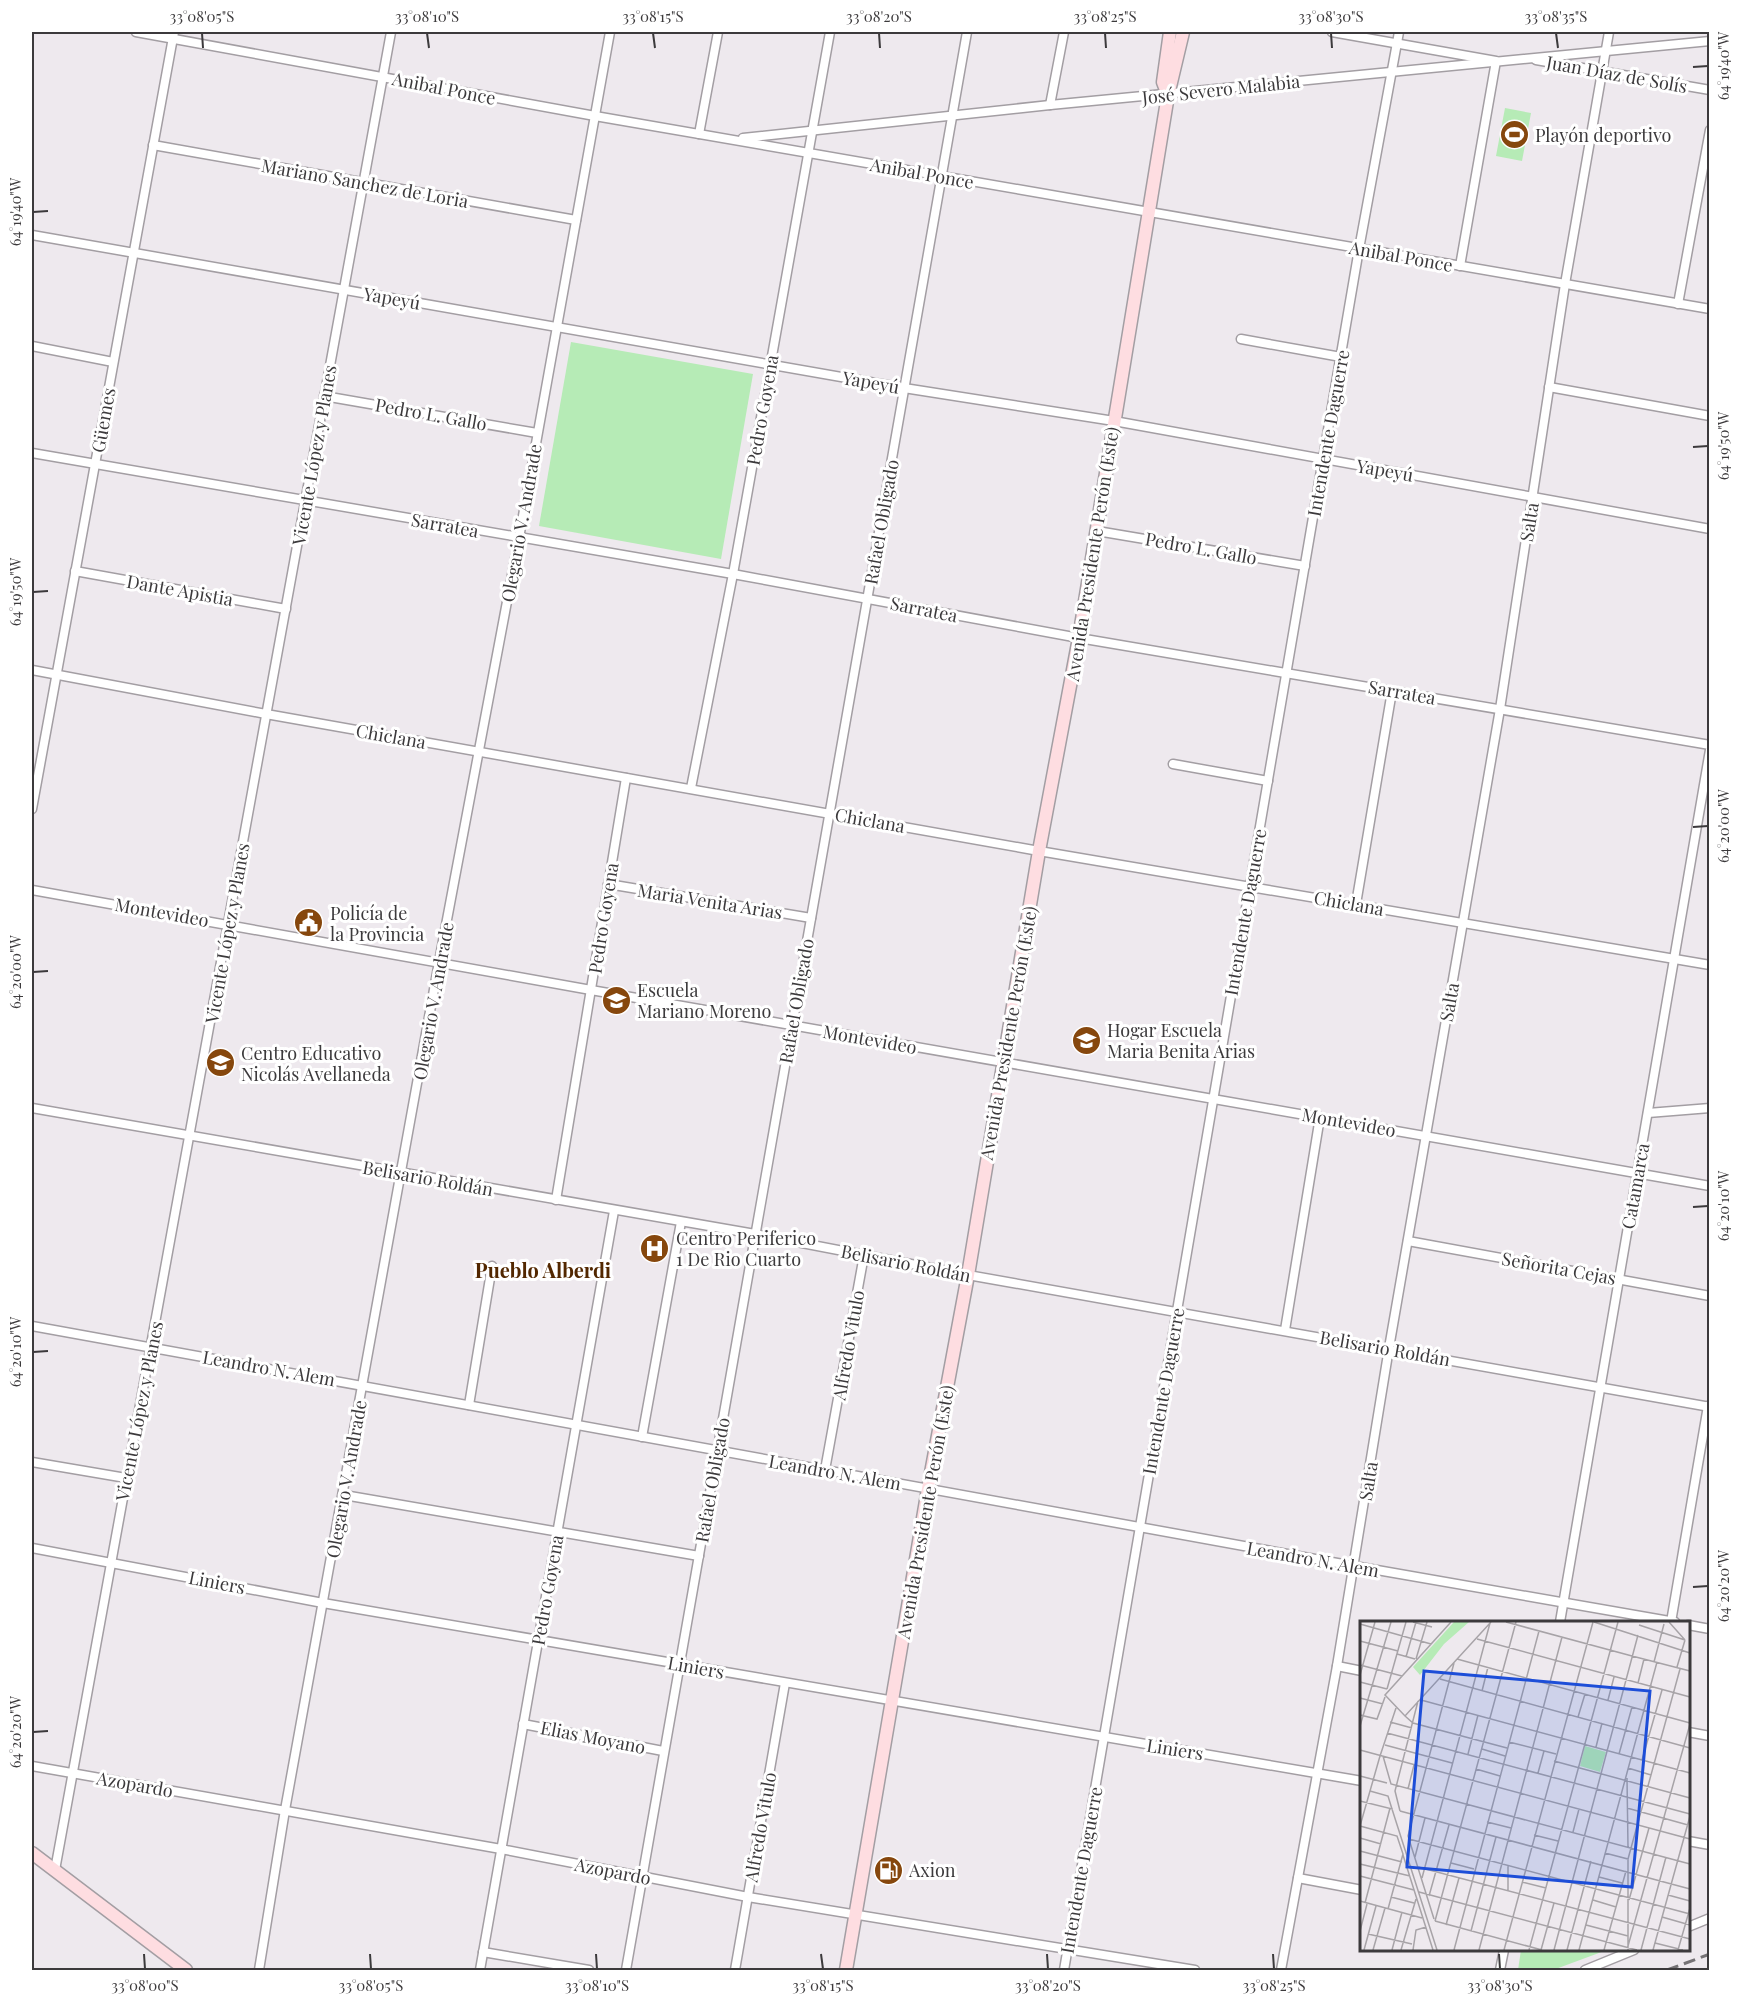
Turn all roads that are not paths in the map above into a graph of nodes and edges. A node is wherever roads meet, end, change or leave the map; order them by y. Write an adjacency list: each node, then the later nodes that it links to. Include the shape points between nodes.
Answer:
1 (136, 32): 13 (street, Anibal Ponce)
2 (391, 32): 21 (street, Vicente López y Planes)
3 (610, 32): 25 (street, Olegario V. Andrade)
4 (718, 32): 29 (street)
5 (830, 32): 27 (street, Pedro Goyena)
6 (967, 32): 26 (street, Rafael Obligado)
7 (1064, 32): 24 (street)
8 (1170, 32): 23 (main road, Avenida Presidente Perón (Este), via 1162,81)
9 (1183, 32): 23 (main road, Avenida Presidente Perón (Este))
10 (1332, 32): 15 (street)
11 (1399, 32): 15 (street, Intendente Daguerre)
12 (1609, 32): 16 (street, Salta)
13 (173, 35): 21 (street, Anibal Ponce); 31 (street, Güemes)
14 (1710, 41): 16 (street, José Severo Malabia)
15 (1397, 43): 18 (street); 19 (street, Intendente Daguerre)
16 (1605, 51): 17 (street, José Severo Malabia); 20 (street, Salta)
17 (1525, 58): 18 (street, José Severo Malabia); 20 (street, Juan Díaz de Solís)
18 (1496, 61): 19 (street, José Severo Malabia); 40 (street)
19 (1391, 72): 23 (street, José Severo Malabia); 38 (street, Intendente Daguerre)
20 (1603, 73): 22 (street, Juan Díaz de Solís); 41 (street, Salta)
21 (383, 76): 25 (street, Anibal Ponce); 34 (street, Vicente López y Planes)
22 (1710, 90)
23 (1168, 95): 24 (street, José Severo Malabia); 35 (main road, Avenida Presidente Perón (Este))
24 (1050, 105): 26 (street, José Severo Malabia)
25 (595, 116): 29 (street, Anibal Ponce); 36 (street, Olegario V. Andrade)
26 (951, 116): 27 (street, José Severo Malabia); 33 (street, Rafael Obligado)
27 (812, 130): 30 (street, José Severo Malabia); 32 (street, Pedro Goyena)
28 (1710, 130): 43 (street)
29 (699, 134): 30 (street, Anibal Ponce)
30 (732, 140): 32 (street, Anibal Ponce)
31 (153, 145): 34 (street, Mariano Sanchez de Loria); 39 (street, Güemes)
32 (807, 152): 33 (street, Anibal Ponce); 50 (street, Pedro Goyena)
33 (942, 176): 35 (street, Anibal Ponce); 52 (street, Rafael Obligado)
34 (364, 182): 36 (street, Mariano Sanchez de Loria); 42 (street, Vicente López y Planes)
35 (1150, 213): 38 (street, Anibal Ponce); 55 (main road, Avenida Presidente Perón (Este))
36 (576, 220): 45 (street, Olegario V. Andrade)
37 (32, 235): 39 (street, Yapeyú)
38 (1359, 249): 40 (street, Anibal Ponce); 48 (street, Intendente Daguerre)
39 (133, 253): 42 (street, Yapeyú); 49 (street, Güemes)
40 (1460, 266): 41 (street, Anibal Ponce)
41 (1565, 284): 43 (street, Anibal Ponce); 51 (street, Salta)
42 (344, 290): 45 (street, Yapeyú); 53 (street, Vicente López y Planes)
43 (1678, 304): 44 (street, Anibal Ponce)
44 (1710, 309)
45 (557, 326): 50 (street, Yapeyú); 56 (street, Olegario V. Andrade)
46 (1241, 339): 48 (street)
47 (32, 346): 49 (street)
48 (1341, 357): 58 (street, Intendente Daguerre)
49 (113, 362): 59 (street, Güemes)
50 (770, 363): 52 (street, Yapeyú); 67 (street, Pedro Goyena)
51 (1549, 387): 54 (street); 60 (street, Salta)
52 (904, 388): 55 (street, Yapeyú); 68 (street, Rafael Obligado)
53 (324, 396): 56 (street, Pedro L. Gallo); 61 (street, Vicente López y Planes)
54 (1710, 416)
55 (1114, 421): 58 (street, Yapeyú); 63 (main road, Avenida Presidente Perón (Este))
56 (537, 433): 64 (street, Olegario V. Andrade)
57 (32, 453): 59 (street, Sarratea)
58 (1323, 459): 60 (street, Yapeyú); 65 (street, Intendente Daguerre)
59 (95, 465): 61 (street, Sarratea); 66 (street, Güemes)
60 (1533, 497): 62 (street, Yapeyú); 75 (street, Salta)
61 (305, 500): 64 (street, Sarratea); 69 (street, Vicente López y Planes)
62 (1710, 529)
63 (1097, 531): 65 (street, Pedro L. Gallo); 70 (main road, Avenida Presidente Perón (Este))
64 (519, 538): 67 (street, Sarratea); 79 (street, Olegario V. Andrade)
65 (1305, 566): 72 (street, Intendente Daguerre)
66 (75, 571): 69 (street, Dante Apistia); 73 (street, Güemes)
67 (733, 574): 68 (street, Sarratea); 83 (street, Pedro Goyena)
68 (867, 598): 70 (street, Sarratea); 85 (street, Rafael Obligado)
69 (286, 609): 76 (street, Vicente López y Planes)
70 (1079, 638): 72 (street, Sarratea); 86 (main road, Avenida Presidente Perón (Este))
71 (32, 670): 73 (street, Chiclana)
72 (1286, 672): 74 (street, Sarratea); 82 (street, Intendente Daguerre)
73 (56, 674): 76 (street, Chiclana); 84 (street, Güemes)
74 (1392, 691): 75 (street, Sarratea); 90 (street)
75 (1500, 709): 77 (street, Sarratea); 92 (street, Salta)
76 (266, 714): 79 (street, Chiclana); 93 (street, Vicente López y Planes)
77 (1710, 746)
78 (1710, 750): 94 (street, Catamarca)
79 (479, 752): 81 (street, Chiclana); 95 (street, Olegario V. Andrade)
80 (1173, 764): 82 (street)
81 (626, 778): 83 (street, Chiclana); 87 (street, Pedro Goyena)
82 (1268, 781): 88 (street, Intendente Daguerre)
83 (691, 788): 85 (street, Chiclana)
84 (32, 809)
85 (830, 813): 86 (street, Chiclana); 91 (street, Rafael Obligado)
86 (1039, 851): 88 (street, Chiclana); 99 (main road, Avenida Presidente Perón (Este))
87 (608, 884): 91 (street, Maria Venita Arias); 97 (street, Pedro Goyena)
88 (1250, 887): 90 (street, Chiclana); 100 (street, Intendente Daguerre)
89 (32, 890): 93 (street, Montevideo)
90 (1356, 904): 92 (street, Chiclana)
91 (811, 918): 98 (street, Rafael Obligado)
92 (1463, 922): 94 (street, Chiclana); 105 (street, Salta)
93 (228, 924): 95 (street, Montevideo); 106 (street, Vicente López y Planes)
94 (1674, 959): 96 (street, Chiclana); 103 (street, Catamarca)
95 (439, 962): 97 (street, Montevideo); 107 (street, Olegario V. Andrade)
96 (1710, 965)
97 (591, 990): 98 (street, Montevideo); 110 (street, Pedro Goyena)
98 (792, 1025): 99 (street, Montevideo); 113 (street, Rafael Obligado)
99 (1003, 1062): 100 (street, Montevideo); 117 (main road, Avenida Presidente Perón (Este))
100 (1214, 1098): 104 (street, Montevideo); 120 (street, Intendente Daguerre)
101 (32, 1108): 106 (street, Belisario Roldán)
102 (1710, 1108): 103 (street)
103 (1648, 1113): 108 (street, Catamarca)
104 (1320, 1117): 105 (street, Montevideo); 122 (street)
105 (1426, 1135): 108 (street, Montevideo); 114 (street, Salta)
106 (190, 1136): 107 (street, Belisario Roldán); 123 (street, Vicente López y Planes)
107 (402, 1174): 110 (street, Belisario Roldán); 125 (street, Olegario V. Andrade)
108 (1637, 1174): 109 (street, Montevideo); 118 (street, Catamarca)
109 (1710, 1186)
110 (556, 1200): 111 (street, Belisario Roldán)
111 (614, 1210): 112 (street, Belisario Roldán); 129 (street, Pedro Goyena)
112 (681, 1222): 113 (street, Belisario Roldán); 130 (street)
113 (755, 1234): 115 (street, Belisario Roldán); 131 (street, Rafael Obligado)
114 (1408, 1241): 118 (street, Señorita Cejas); 124 (street, Salta)
115 (864, 1255): 117 (street, Belisario Roldán); 133 (street, Alfredo Vitulo)
116 (492, 1266): 127 (street)
117 (968, 1275): 120 (street, Belisario Roldán); 135 (main road, Avenida Presidente Perón (Este))
118 (1619, 1278): 119 (street, Señorita Cejas); 126 (street, Catamarca)
119 (1710, 1296)
120 (1177, 1311): 122 (street, Belisario Roldán); 137 (street, Intendente Daguerre)
121 (32, 1326): 123 (street, Leandro N. Alem)
122 (1285, 1330): 124 (street, Belisario Roldán)
123 (151, 1347): 125 (street, Leandro N. Alem); 134 (street, Vicente López y Planes)
124 (1389, 1348): 126 (street, Belisario Roldán); 142 (street, Salta)
125 (363, 1385): 127 (street, Leandro N. Alem); 136 (street, Olegario V. Andrade)
126 (1600, 1387): 128 (street, Belisario Roldán); 143 (street, Catamarca)
127 (469, 1405): 129 (street, Leandro N. Alem)
128 (1709, 1407): 147 (street)
129 (576, 1425): 130 (street, Leandro N. Alem); 138 (street, Pedro Goyena)
130 (642, 1437): 131 (street, Leandro N. Alem)
131 (717, 1450): 133 (street, Leandro N. Alem); 140 (street, Rafael Obligado)
132 (32, 1462): 134 (street)
133 (825, 1470): 135 (street, Leandro N. Alem)
134 (126, 1478): 141 (street, Vicente López y Planes)
135 (928, 1489): 137 (street, Leandro N. Alem); 155 (main road, Avenida Presidente Perón (Este))
136 (344, 1495): 138 (street); 144 (street, Olegario V. Andrade)
137 (1140, 1527): 142 (street, Leandro N. Alem); 159 (street, Intendente Daguerre)
138 (557, 1531): 140 (street); 150 (street, Pedro Goyena)
139 (32, 1548): 141 (street, Liniers)
140 (699, 1556): 151 (street, Rafael Obligado)
141 (111, 1562): 144 (street, Liniers); 162 (street, Vicente López y Planes)
142 (1354, 1566): 143 (street, Leandro N. Alem); 152 (street, Salta)
143 (1563, 1602): 145 (street, Catamarca); 146 (street, Leandro N. Alem)
144 (323, 1603): 150 (street, Liniers); 165 (street, Olegario V. Andrade)
145 (1560, 1621)
146 (1668, 1621)
147 (1673, 1621)
148 (1690, 1625): 149 (street)
149 (1710, 1629)
150 (538, 1640): 151 (street, Liniers); 156 (street, Pedro Goyena)
151 (680, 1664): 154 (street, Liniers); 160 (street, Rafael Obligado)
152 (1337, 1666): 153 (street); 163 (street, Salta)
153 (1360, 1671)
154 (785, 1683): 155 (street, Liniers); 174 (street, Alfredo Vitulo)
155 (893, 1700): 159 (street, Liniers); 175 (main road, Avenida Presidente Perón (Este))
156 (523, 1724): 160 (street, Elias Moyano); 168 (street, Pedro Goyena)
157 (1690, 1732): 158 (street)
158 (1710, 1736)
159 (1104, 1738): 163 (street, Liniers); 178 (street, Intendente Daguerre)
160 (663, 1751): 171 (street, Rafael Obligado)
161 (32, 1766): 162 (street, Azopardo)
162 (73, 1773): 165 (street, Azopardo); 170 (street, Vicente López y Planes)
163 (1318, 1773): 164 (street, Liniers); 172 (street, Salta)
164 (1360, 1780)
165 (285, 1810): 168 (street, Azopardo); 183 (street, Olegario V. Andrade)
166 (1690, 1841): 167 (street)
167 (1710, 1845)
168 (501, 1849): 171 (street, Azopardo); 181 (street, Pedro Goyena)
169 (32, 1853): 170 (main road)
170 (55, 1870): 182 (main road)
171 (641, 1877): 174 (street, Azopardo); 186 (street, Rafael Obligado)
172 (1298, 1878): 173 (street); 191 (street, Salta)
173 (1360, 1890)
174 (748, 1897): 175 (street, Azopardo); 187 (street, Alfredo Vitulo)
175 (856, 1914): 178 (street, Azopardo); 188 (main road, Avenida Presidente Perón (Este))
176 (1710, 1918): 177 (street)
177 (1690, 1927)
178 (1067, 1950): 189 (street, Intendente Daguerre); 190 (street, Azopardo)
179 (1504, 1951): 192 (street)
180 (1632, 1951): 193 (street)
181 (483, 1952): 184 (street, Pedro Goyena); 185 (street)
182 (186, 1971)
183 (260, 1971)
184 (480, 1971)
185 (589, 1971)
186 (626, 1971)
187 (735, 1971)
188 (846, 1971)
189 (1064, 1971)
190 (1195, 1971)
191 (1281, 1971)
192 (1500, 1971)
193 (1585, 1971)

